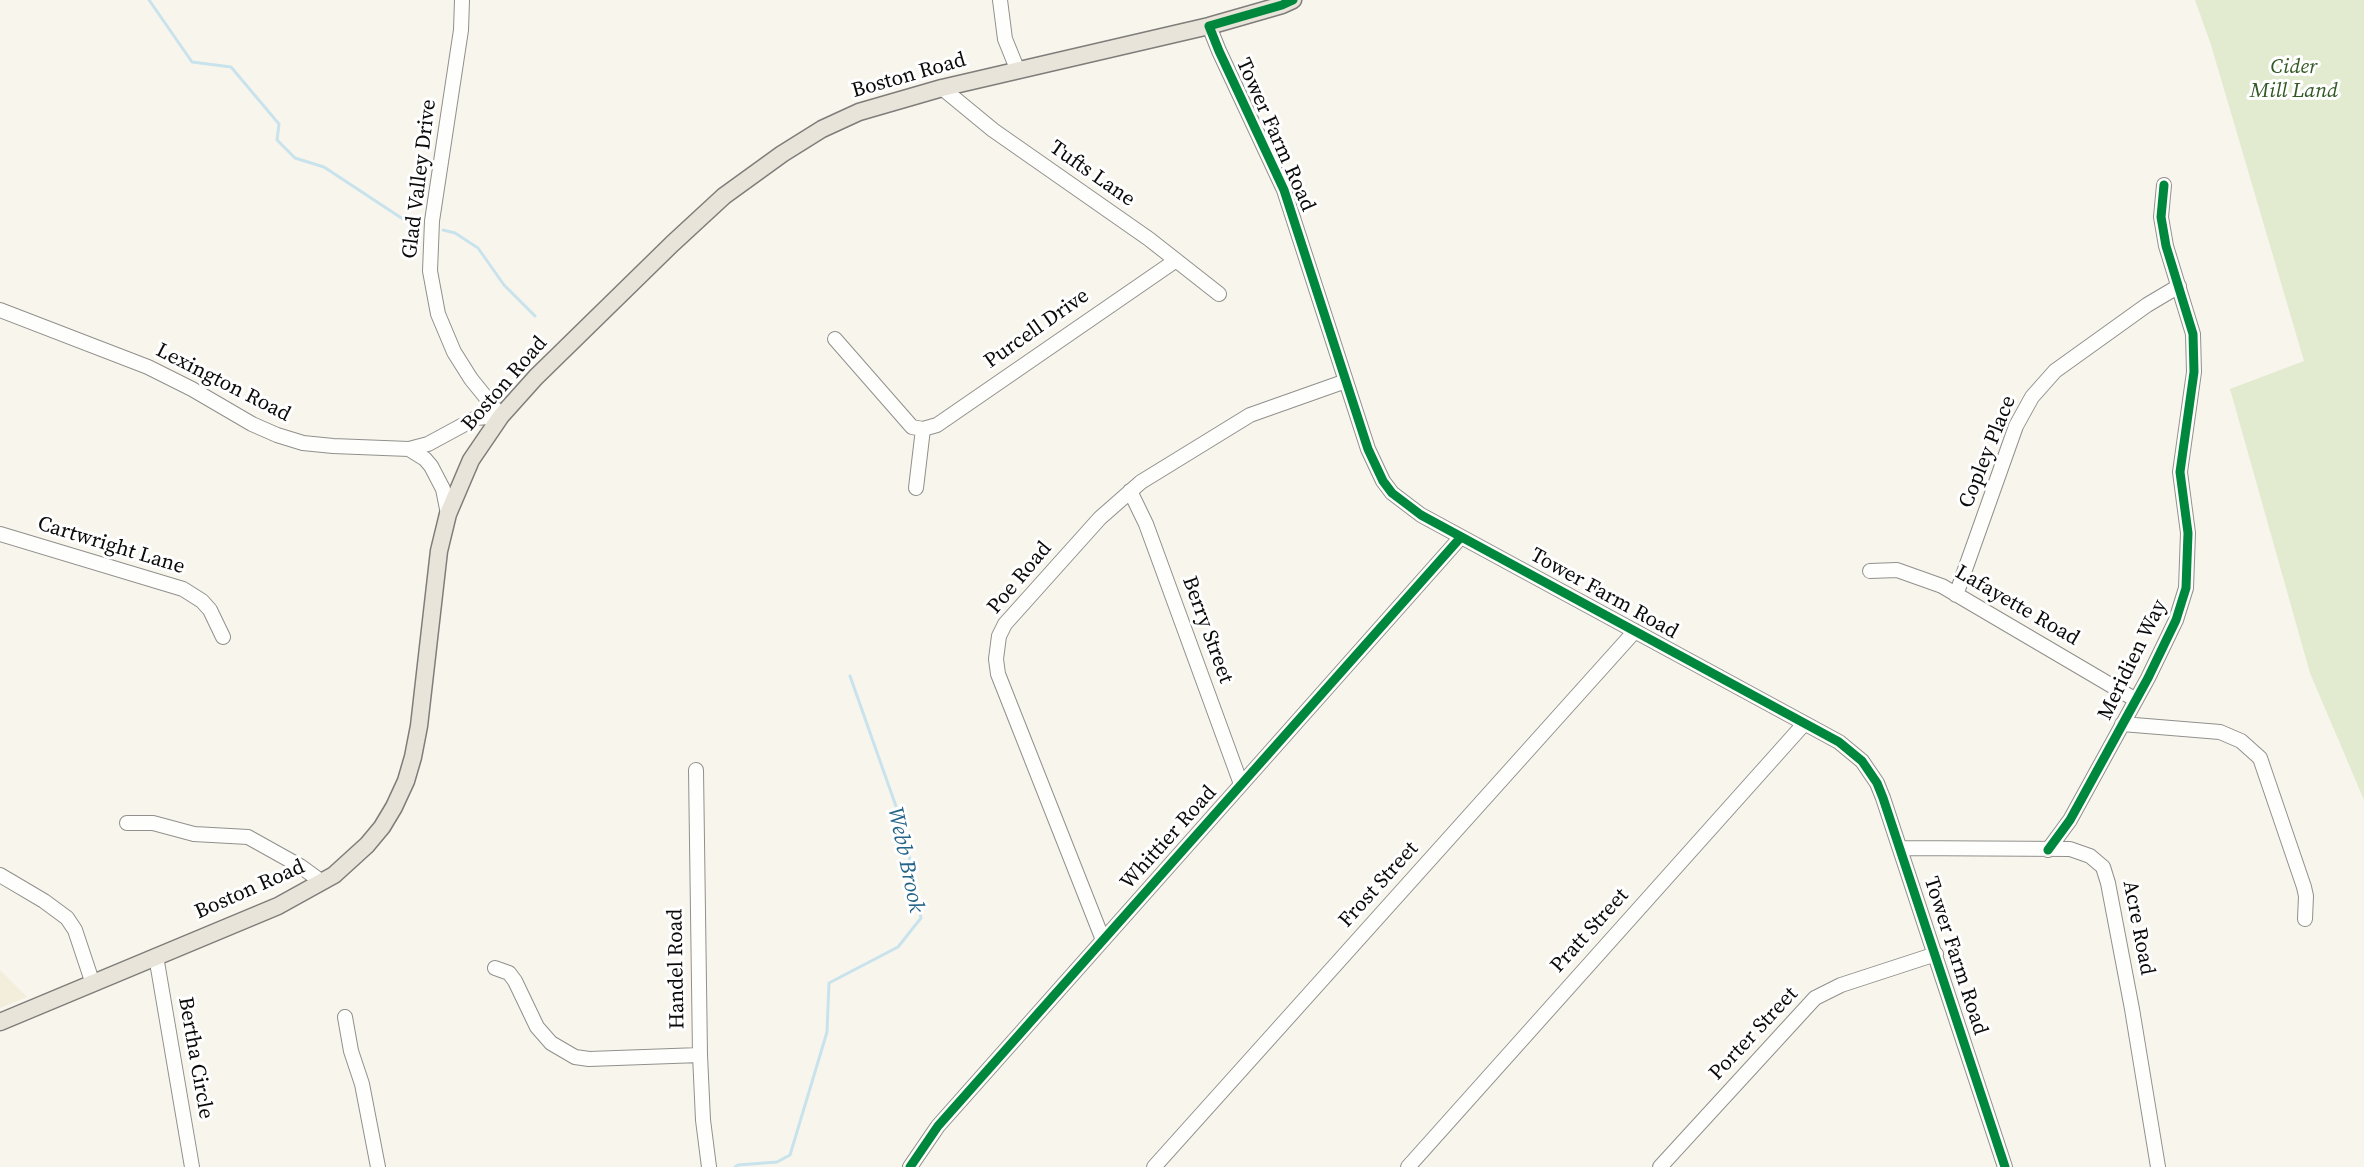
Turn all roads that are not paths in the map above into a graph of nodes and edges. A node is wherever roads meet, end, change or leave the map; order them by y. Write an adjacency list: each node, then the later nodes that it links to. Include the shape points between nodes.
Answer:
1 (462, 0): 14 (street, Glad Valley Drive, via 461,30 432,221 430,271 438,314 454,352)
2 (999, 0): 5 (street, via 1005,39)
3 (1285, 2): 4 (main road, Boston Road)
4 (1209, 26): 5 (main road, Boston Road); 13 (street, Tower Farm Road, via 1284,190)
5 (1018, 71): 6 (main road, Boston Road)
6 (942, 88): 8 (street, Tufts Lane, via 993,130); 14 (main road, Boston Road, via 859,112 822,129 724,196 549,364)
7 (2164, 185): 9 (street, Meridien Way, via 2161,217)
8 (1175, 261): 10 (street, Tufts Lane); 15 (street, Purcell Drive, via 937,425)
9 (2179, 286): 23 (street, Copley Place, via 2081,351 2055,371 2032,397 2016,426); 26 (street, Meridien Way, via 2193,334 2194,356 2180,472 2188,533 2188,576 2176,620)
10 (1219, 294)
11 (0, 310): 16 (street, Lexington Road, via 154,370 284,438 333,446)
12 (835, 339): 15 (street, via 912,427)
13 (1346, 381): 18 (street, Poe Road, via 1250,415); 21 (street, Tower Farm Road, via 1383,481 1405,504)
14 (501, 416): 16 (street, Lexington Road, via 476,418 428,444); 19 (main road, Boston Road, via 471,460)
15 (923, 429): 17 (street)
16 (409, 449): 19 (street, via 432,466 443,489)
17 (916, 488)
18 (1130, 491): 30 (street, Berry Street, via 1146,524); 37 (street, Poe Road, via 1100,518 1005,624 996,659 1008,702)
19 (448, 514): 35 (main road, Boston Road, via 436,570 419,726 406,781 382,827 355,857)
20 (0, 534): 25 (street, Cartwright Lane, via 183,590 210,610)
21 (1461, 537): 24 (street, Tower Farm Road); 30 (street, Whittier Road)
22 (1870, 571): 23 (street, Lafayette Road, via 1888,569 1911,574)
23 (1956, 595): 26 (street, Lafayette Road)
24 (1635, 631): 27 (street, Tower Farm Road); 49 (street, Frost Street)
25 (224, 637)
26 (2136, 700): 28 (street, Meridien Way)
27 (1804, 724): 32 (street, Tower Farm Road, via 1852,752 1870,771); 50 (street, Pratt Street)
28 (2122, 724): 33 (street, Meridien Way, via 2070,820); 36 (street, via 2220,732 2241,741 2260,758 2304,887)
29 (696, 770): 44 (street, Handel Road)
30 (1241, 784): 37 (street, Whittier Road)
31 (127, 823): 35 (street, via 153,823 194,834 248,837)
32 (1900, 848): 33 (street, Acre Road); 38 (street, Tower Farm Road)
33 (2048, 850): 53 (street, Acre Road, via 2082,852 2103,867)
34 (0, 875): 41 (street, via 67,918)
35 (322, 882): 39 (main road, Boston Road, via 278,906)
36 (2305, 919)
37 (1103, 940): 48 (street, Whittier Road, via 938,1126)
38 (1936, 954): 51 (street, Porter Street, via 1840,985 1815,998); 52 (street, Tower Farm Road)
39 (156, 956): 41 (main road, Boston Road); 45 (street, Bertha Circle)
40 (495, 968): 44 (street, via 509,973 515,981 537,1027 551,1043 575,1057)
41 (93, 984): 43 (main road, Boston Road)
42 (345, 1017): 46 (street)
43 (0, 1022)
44 (700, 1055): 47 (street, Handel Road)
45 (192, 1167)
46 (378, 1167)
47 (709, 1167)
48 (910, 1167)
49 (1154, 1167)
50 (1408, 1167)
51 (1660, 1167)
52 (2005, 1167)
53 (2158, 1167)

